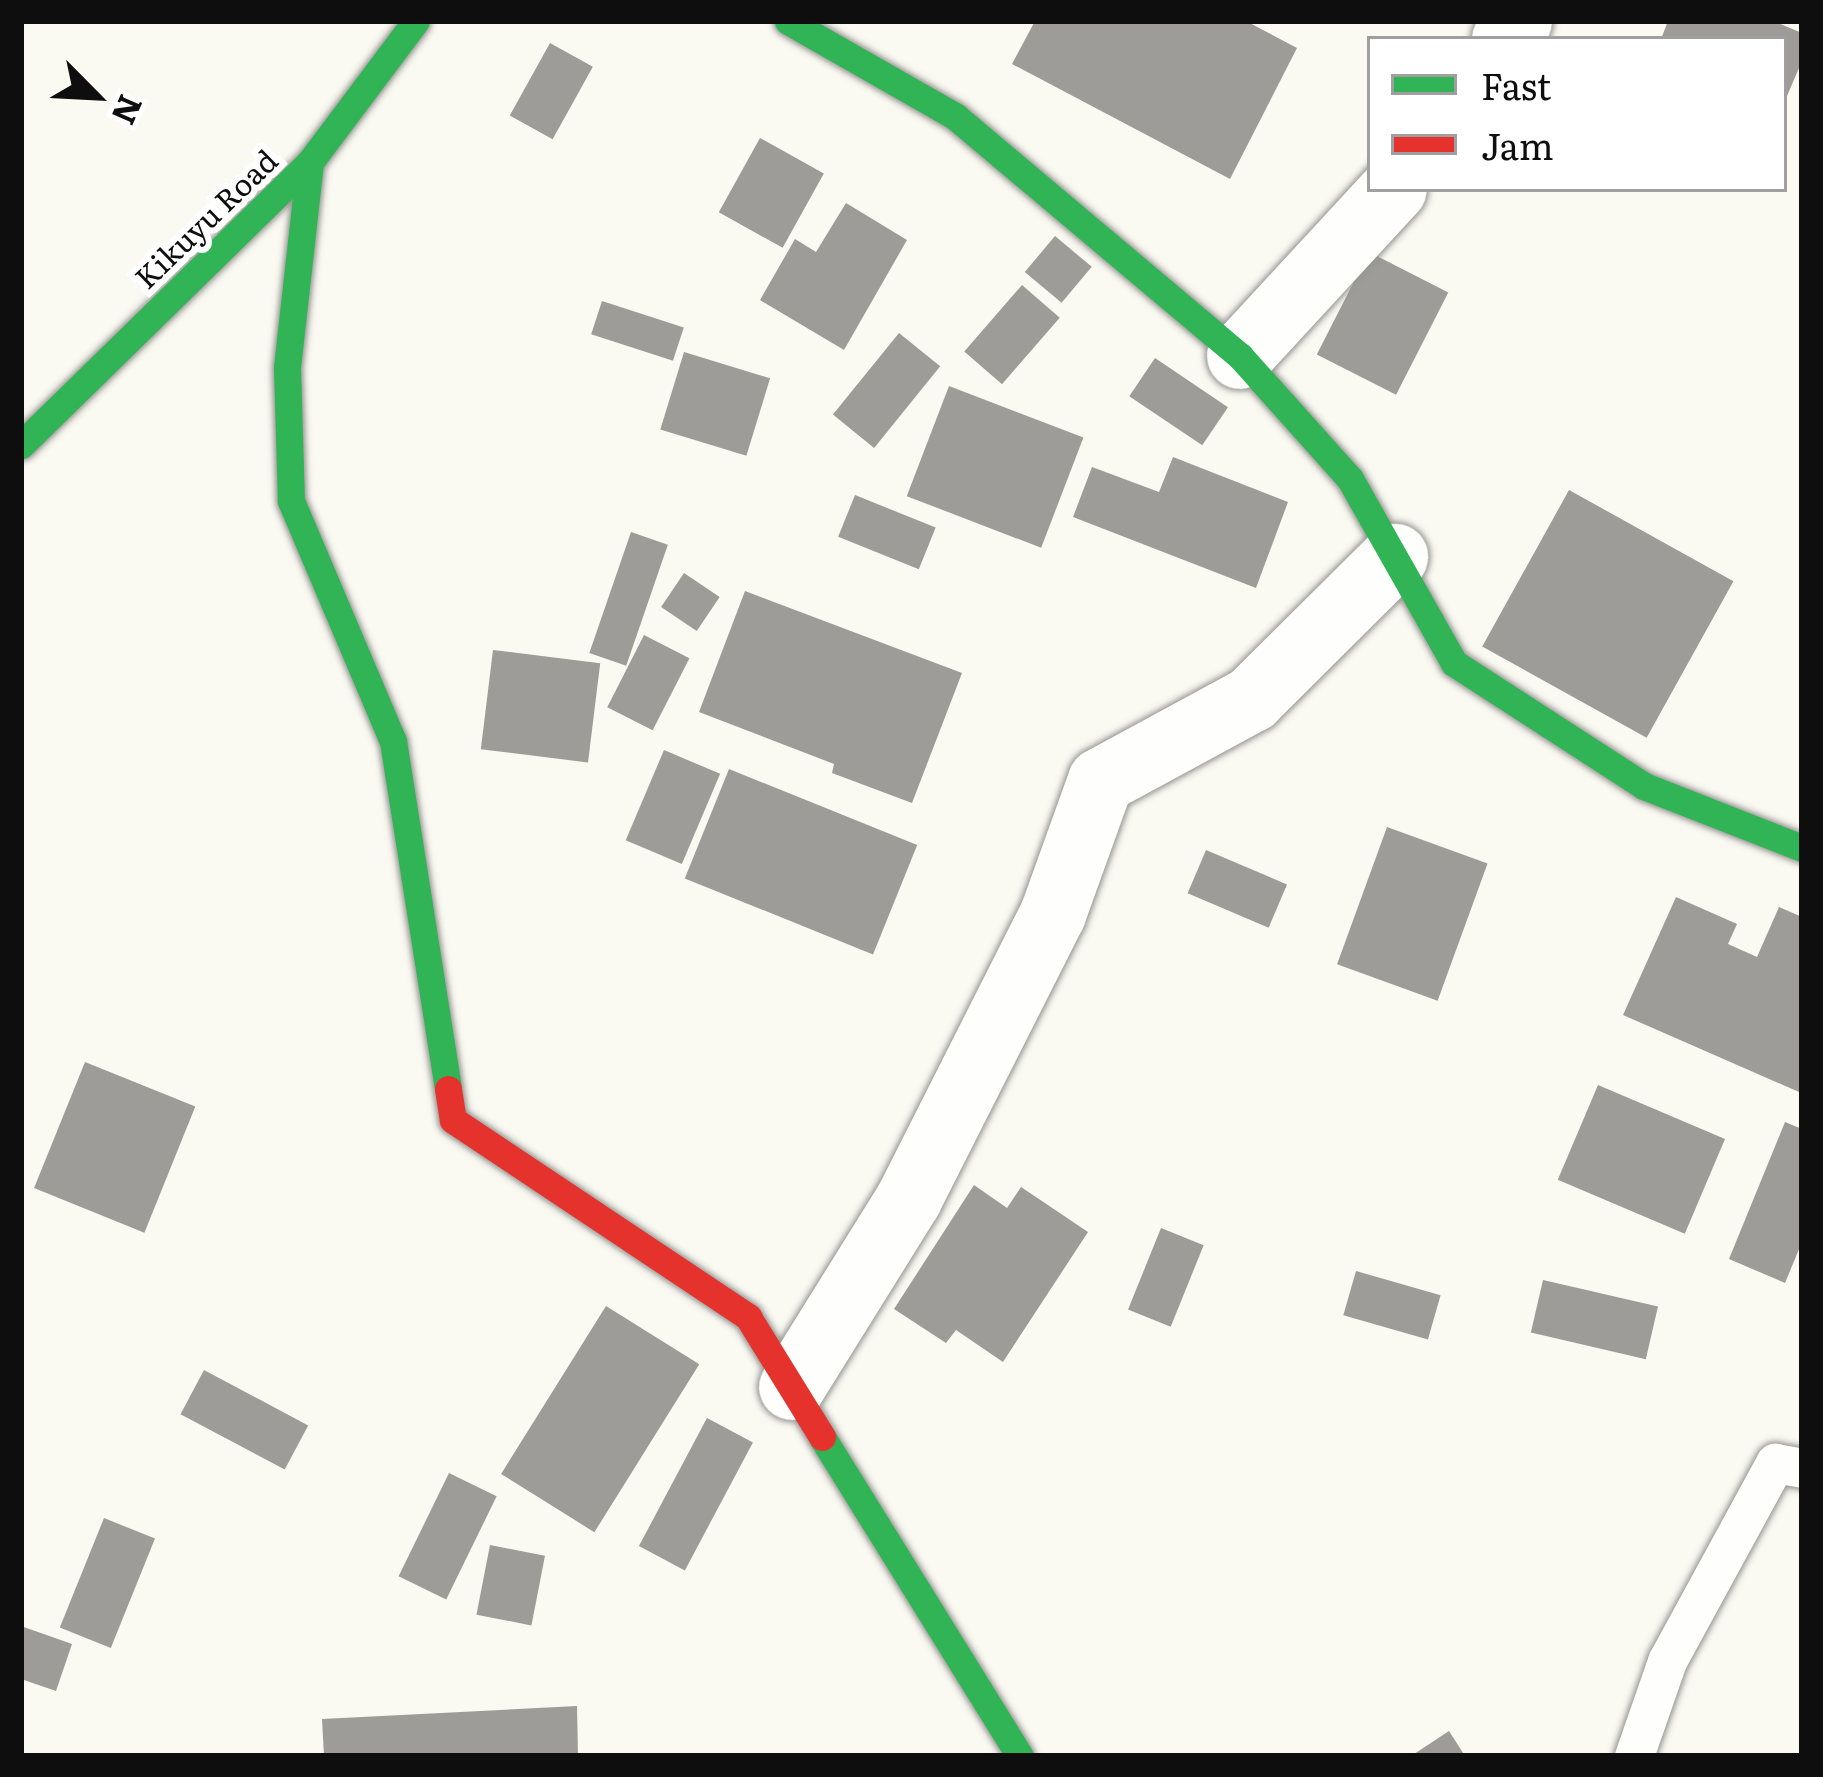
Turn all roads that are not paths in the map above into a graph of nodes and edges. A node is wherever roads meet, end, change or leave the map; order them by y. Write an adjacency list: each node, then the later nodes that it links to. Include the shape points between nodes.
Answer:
1 (416, 21): 3 (street, Kikuyu Road)
2 (788, 21): 5 (street, via 956,117)
3 (310, 162): 6 (street, Kikuyu Road); 9 (street, via 286,368 290,501 393,741 453,1120 748,1317)
4 (1391, 192): 5 (street)
5 (1240, 356): 7 (street, via 1350,479)
6 (21, 445)
7 (1395, 557): 8 (street, via 1454,663 1644,786); 9 (street, via 1252,699 1101,781 1053,914 919,1179)
8 (1802, 848)
9 (792, 1387): 11 (street)
10 (1802, 1468): 12 (lane, via 1775,1462 1667,1661)
11 (1020, 1756)
12 (1634, 1756)

